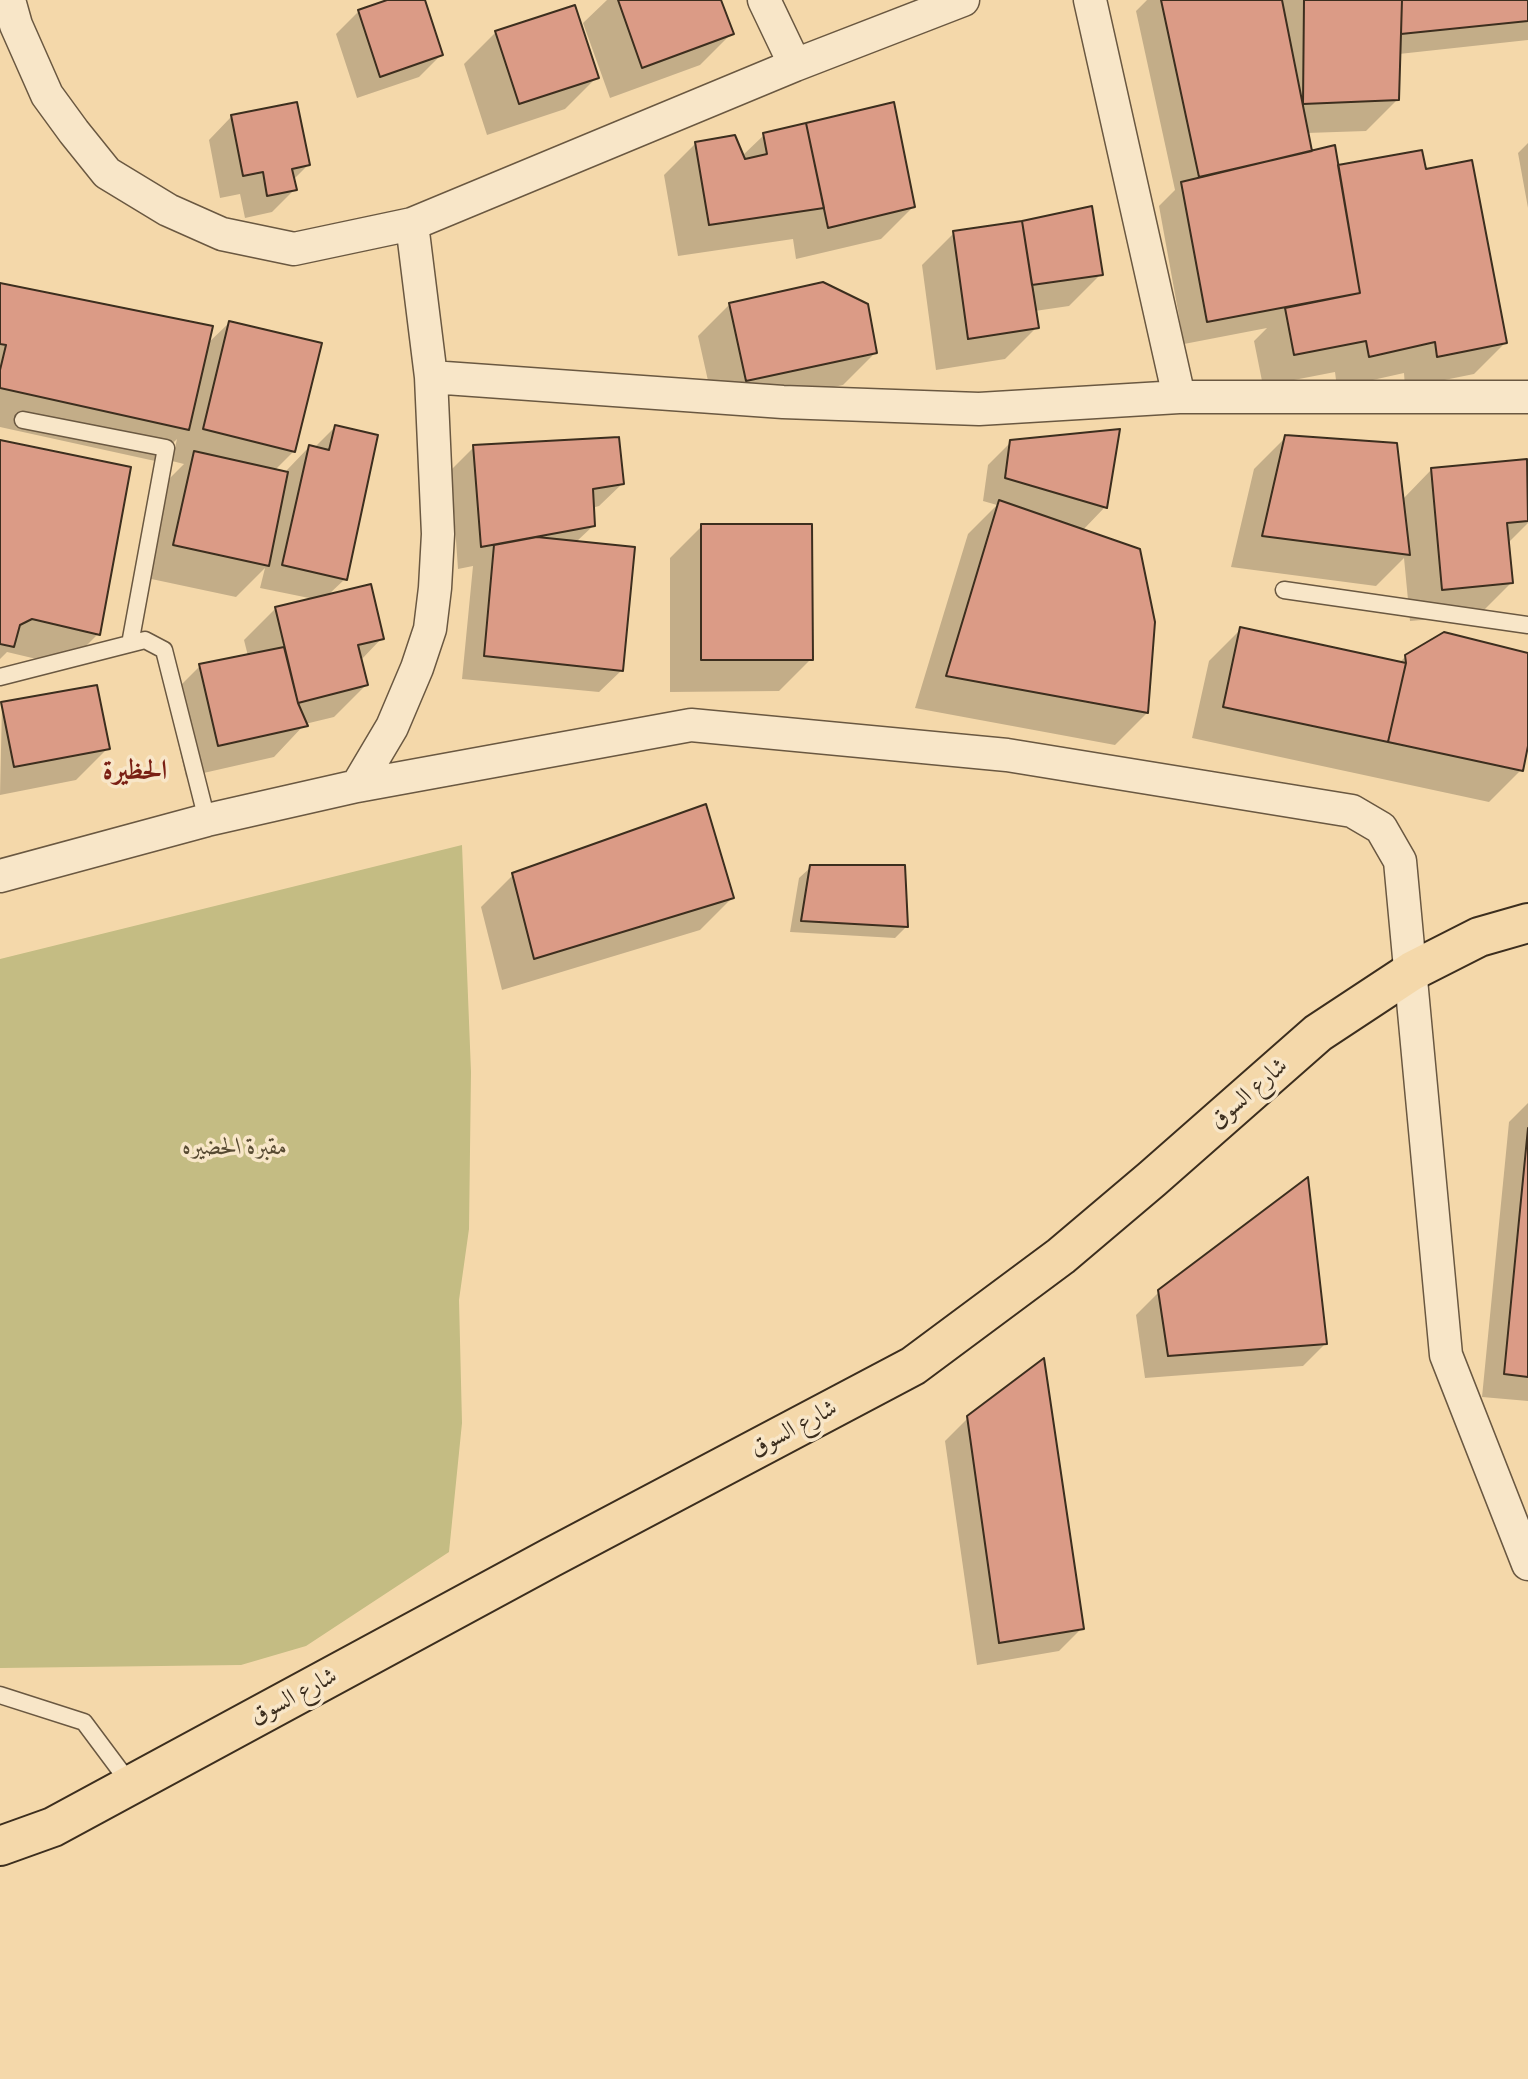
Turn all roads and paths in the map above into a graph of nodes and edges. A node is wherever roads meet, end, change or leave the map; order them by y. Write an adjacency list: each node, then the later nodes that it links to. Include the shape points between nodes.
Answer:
1 (764, 0): 5 (street)
2 (962, 0): 5 (street)
3 (1090, 0): 8 (street)
4 (8, 18): 6 (street, via 47,95 107,173 168,210 222,234 295,249)
5 (795, 65): 6 (street)
6 (412, 224): 7 (street)
7 (431, 377): 8 (street, via 783,402 979,409); 15 (street, via 438,534 430,629 392,727)
8 (1179, 397): 9 (street)
9 (1528, 397)
10 (23, 420): 13 (lane, via 166,448)
11 (1284, 590): 12 (lane)
12 (1528, 625)
13 (130, 644): 14 (lane); 16 (lane, via 145,640 164,650)
14 (0, 677)
15 (357, 786): 16 (street); 19 (street, via 691,725 1007,755 1352,811 1381,828 1400,861)
16 (207, 820): 17 (street)
17 (0, 876)
18 (1528, 923): 19 (main road, شارع السوق, via 1479,937)
19 (1412, 971): 20 (street, via 1446,1356); 22 (main road, شارع السوق, via 1318,1033 1060,1256 913,1366)
20 (1528, 1564)
21 (0, 1695): 22 (lane, via 84,1722)
22 (131, 1785): 23 (main road, شارع السوق, via 53,1827)
23 (0, 1846)

